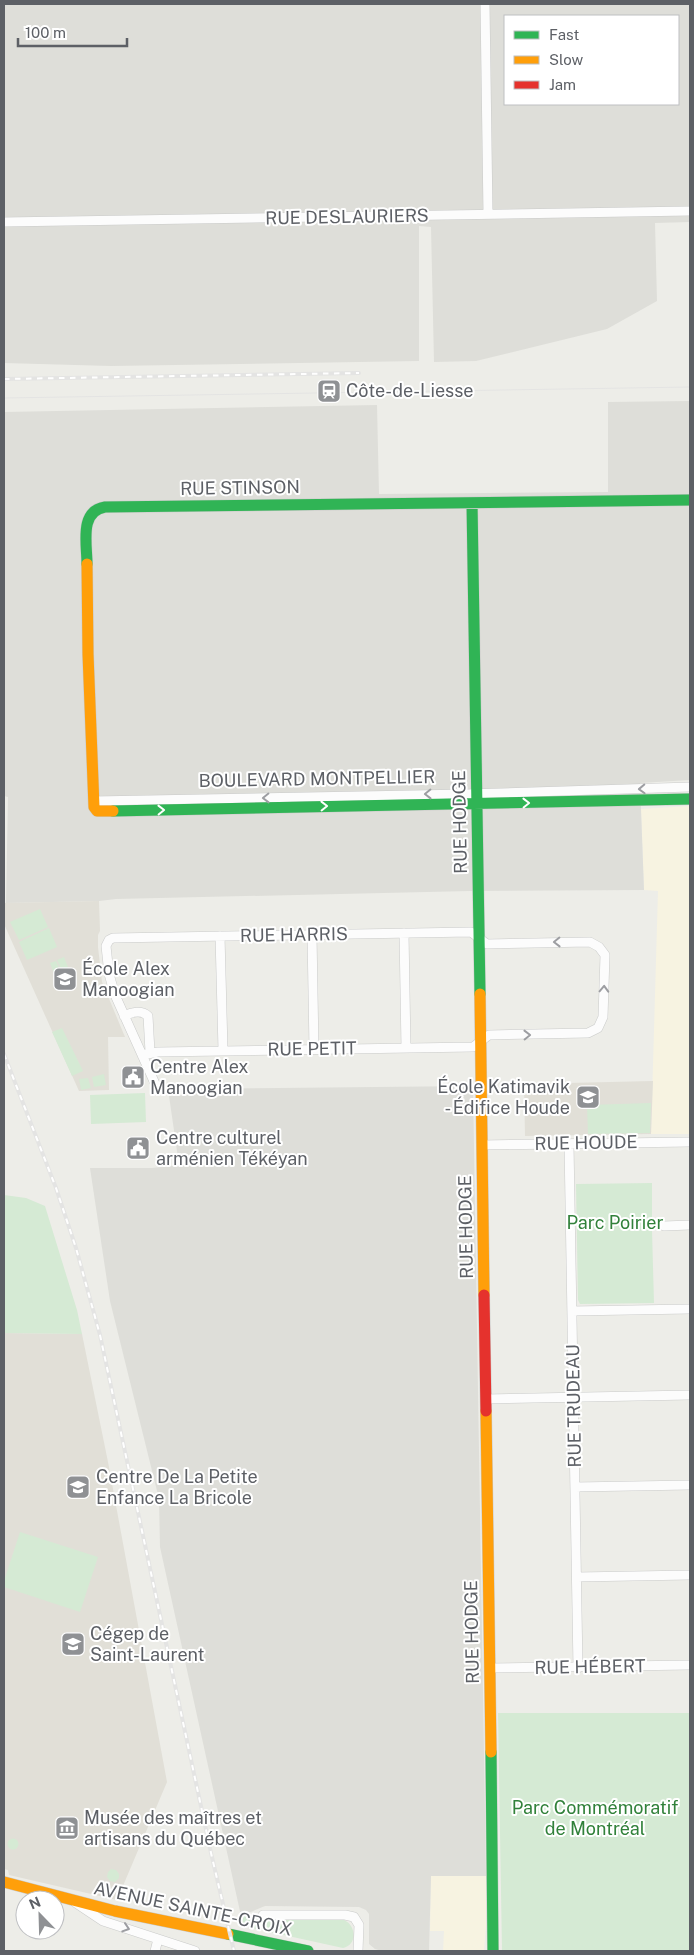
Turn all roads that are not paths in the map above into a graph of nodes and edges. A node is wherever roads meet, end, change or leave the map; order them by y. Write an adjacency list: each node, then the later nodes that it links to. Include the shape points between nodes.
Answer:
1 (485, 4): 3 (street)
2 (690, 211): 3 (street, RUE DESLAURIERS)
3 (488, 214): 4 (street, RUE DESLAURIERS)
4 (4, 222)
5 (690, 500): 6 (street, RUE STINSON)
6 (472, 503): 8 (street, RUE HODGE); 10 (street, RUE STINSON, via 106,507 93,511 87,523 88,654)
7 (690, 787): 8 (street, BOULEVARD MONTPELLIER, one-way to 8)
8 (477, 798): 9 (street, BOULEVARD MONTPELLIER, one-way to 9); 10 (street, BOULEVARD MONTPELLIER); 14 (street, RUE HODGE)
9 (690, 799)
10 (96, 806)
11 (404, 934): 12 (street, RUE HARRIS); 14 (street, RUE HARRIS, via 471,932); 17 (street)
12 (312, 935): 13 (street, RUE HARRIS); 18 (street)
13 (220, 936): 15 (street, RUE HARRIS, via 117,937 108,940 106,948 112,989); 19 (street)
14 (479, 938): 16 (street, RUE HODGE); 16 (street, RUE HARRIS, one-way to 14, via 489,1035 594,1031 603,1018 605,961 601,949 590,942 486,944)
15 (124, 1016): 20 (street); 20 (street, via 135,1012 148,1016)
16 (480, 1041): 17 (street, RUE PETIT, via 473,1046); 24 (street, RUE HODGE)
17 (406, 1048): 18 (street, RUE PETIT)
18 (314, 1049): 19 (street, RUE PETIT)
19 (222, 1050): 20 (street, RUE PETIT)
20 (146, 1054): 21 (street)
21 (157, 1088)
22 (690, 1142): 23 (street, RUE HOUDE)
23 (569, 1144): 24 (street, RUE HOUDE); 28 (street, RUE TRUDEAU)
24 (482, 1145): 31 (street, RUE HODGE)
25 (690, 1225): 26 (street)
26 (664, 1226)
27 (690, 1308): 28 (street)
28 (572, 1311): 30 (street, RUE TRUDEAU)
29 (690, 1396): 30 (street)
30 (573, 1397): 31 (street); 33 (street, RUE TRUDEAU)
31 (486, 1400): 37 (street, RUE HODGE)
32 (690, 1485): 33 (street)
33 (575, 1487): 35 (street, RUE TRUDEAU)
34 (690, 1575): 35 (street)
35 (577, 1577): 38 (street, RUE TRUDEAU)
36 (690, 1665): 38 (street, RUE HÉBERT)
37 (490, 1668): 38 (street, RUE HÉBERT); 47 (street, RUE HODGE)
38 (578, 1668)
39 (4, 1882): 40 (street, AVENUE SAINTE-CROIX)
40 (72, 1900): 42 (street, AVENUE SAINTE-CROIX, one-way to 42, via 101,1920); 45 (street, AVENUE SAINTE-CROIX)
41 (264, 1915): 46 (street, AVENUE SAINTE-CROIX, via 352,1916 357,1919)
42 (158, 1939): 43 (street); 44 (street, AVENUE SAINTE-CROIX)
43 (154, 1951)
44 (195, 1951)
45 (308, 1951)
46 (358, 1951)
47 (493, 1951)

